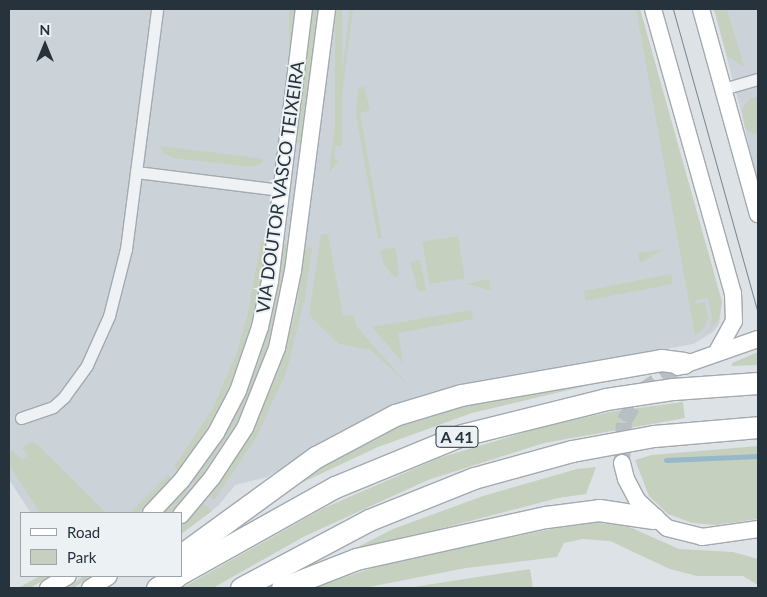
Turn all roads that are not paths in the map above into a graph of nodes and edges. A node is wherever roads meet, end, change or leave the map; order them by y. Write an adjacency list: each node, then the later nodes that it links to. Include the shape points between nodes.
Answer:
1 (157, 9): 8 (street)
2 (304, 9): 9 (main road, VIA DOUTOR VASCO TEIXEIRA)
3 (327, 9): 10 (main road, VIA DOUTOR VASCO TEIXEIRA)
4 (653, 9): 13 (main road, via 733,293 734,321)
5 (701, 9): 7 (main road)
6 (758, 79): 7 (street)
7 (723, 89): 11 (main road)
8 (136, 172): 9 (street); 16 (street, via 120,280 92,356 74,384 53,407)
9 (281, 190): 10 (main road); 19 (main road, VIA DOUTOR VASCO TEIXEIRA, via 267,296 246,371 216,433 187,474)
10 (303, 194): 20 (main road, VIA DOUTOR VASCO TEIXEIRA, via 289,301 264,386 234,446)
11 (758, 214)
12 (758, 339): 13 (main road)
13 (717, 352): 14 (main road)
14 (681, 365): 25 (highway, via 662,360 470,394 395,415 316,457)
15 (758, 383): 26 (highway, A 41, via 673,389 606,399 462,436 335,487)
16 (21, 418)
17 (758, 427): 35 (highway, A 41, via 654,436 572,451 483,475 369,520)
18 (622, 463): 21 (main road, via 630,488)
19 (152, 512)
20 (182, 514)
21 (653, 518): 23 (main road, via 682,534 702,537); 36 (highway, via 599,510 546,517 356,559)
22 (758, 530): 23 (main road)
23 (739, 534): 24 (main road)
24 (758, 542)
25 (182, 554)
26 (182, 572)
27 (66, 577): 31 (main road)
28 (107, 577): 32 (main road)
29 (157, 577): 33 (highway)
30 (175, 577): 34 (highway)
31 (48, 588)
32 (90, 588)
33 (144, 588)
34 (157, 588)
35 (241, 588)
36 (282, 588)

